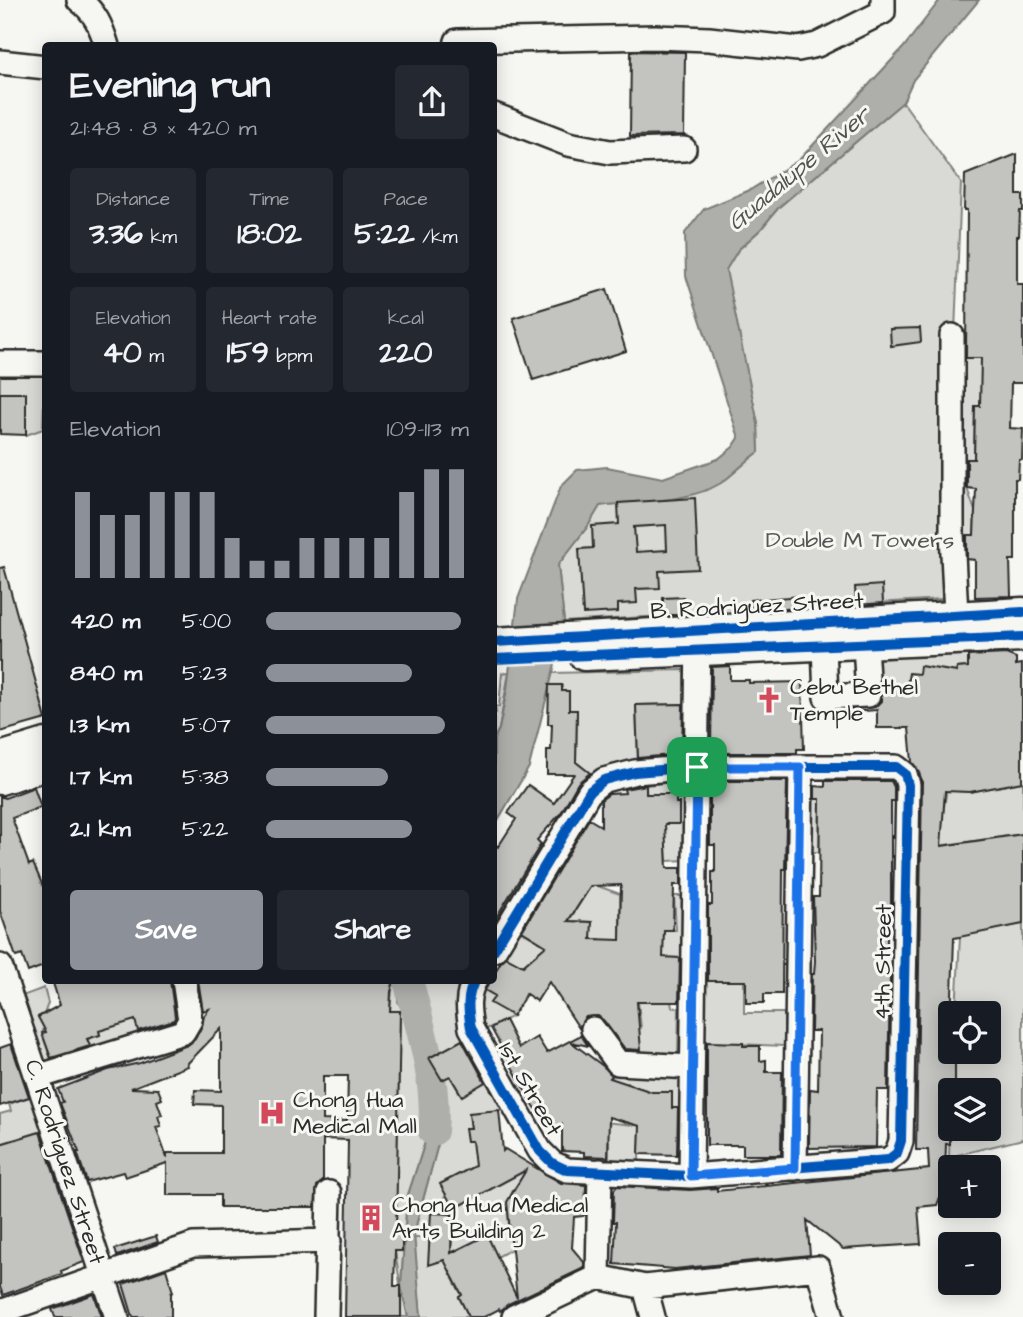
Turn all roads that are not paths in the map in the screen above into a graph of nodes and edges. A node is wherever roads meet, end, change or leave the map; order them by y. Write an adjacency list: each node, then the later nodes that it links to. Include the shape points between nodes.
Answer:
1 (79, 0): 3 (street, via 101,26)
2 (883, 0): 4 (street, via 883,12 817,45 799,49 655,37)
3 (106, 42)
4 (489, 42)
5 (0, 62): 6 (street)
6 (42, 67)
7 (497, 116): 8 (street, via 568,144 610,152)
8 (684, 149)
9 (952, 336): 13 (street)
10 (0, 363): 11 (street)
11 (42, 363)
12 (1023, 612): 13 (main road, B. Rodriguez Street)
13 (956, 615): 15 (main road, B. Rodriguez Street)
14 (1023, 638): 16 (main road, B. Rodriguez Street)
15 (698, 641): 17 (main road, B. Rodriguez Street); 18 (main road, B. Rodriguez Street); 22 (street)
16 (866, 644): 17 (main road, B. Rodriguez Street); 17 (street, via 868,695 826,698)
17 (824, 646)
18 (497, 650)
19 (42, 744): 20 (main road)
20 (0, 757)
21 (42, 767): 24 (main road)
22 (697, 767): 23 (street, 4th Street); 25 (street, via 635,772 604,780 590,790); 30 (street)
23 (800, 767): 32 (street); 32 (street, 4th Street, via 896,767 905,774 908,785 901,1141 888,1160)
24 (0, 780)
25 (497, 945)
26 (0, 966): 31 (street, C. Rodriguez Street)
27 (185, 984): 31 (street, via 190,1020 183,1032)
28 (472, 984): 33 (street, 1st Street, via 467,1006 471,1028 540,1151 567,1170)
29 (593, 1029): 30 (street, via 618,1063)
30 (692, 1067): 34 (street)
31 (37, 1077): 37 (street, C. Rodriguez Street)
32 (795, 1168): 34 (street, 4th Street)
33 (600, 1171): 34 (street, 1st Street); 38 (street)
34 (691, 1176)
35 (329, 1193): 36 (street)
36 (329, 1241): 37 (street, via 193,1245); 43 (street)
37 (103, 1277): 41 (street); 42 (street, C. Rodriguez Street)
38 (598, 1277): 39 (street); 40 (street)
39 (645, 1287): 45 (street); 46 (street, via 818,1268)
40 (548, 1309): 44 (street)
41 (0, 1312)
42 (117, 1317)
43 (326, 1317)
44 (514, 1317)
45 (653, 1317)
46 (832, 1317)

